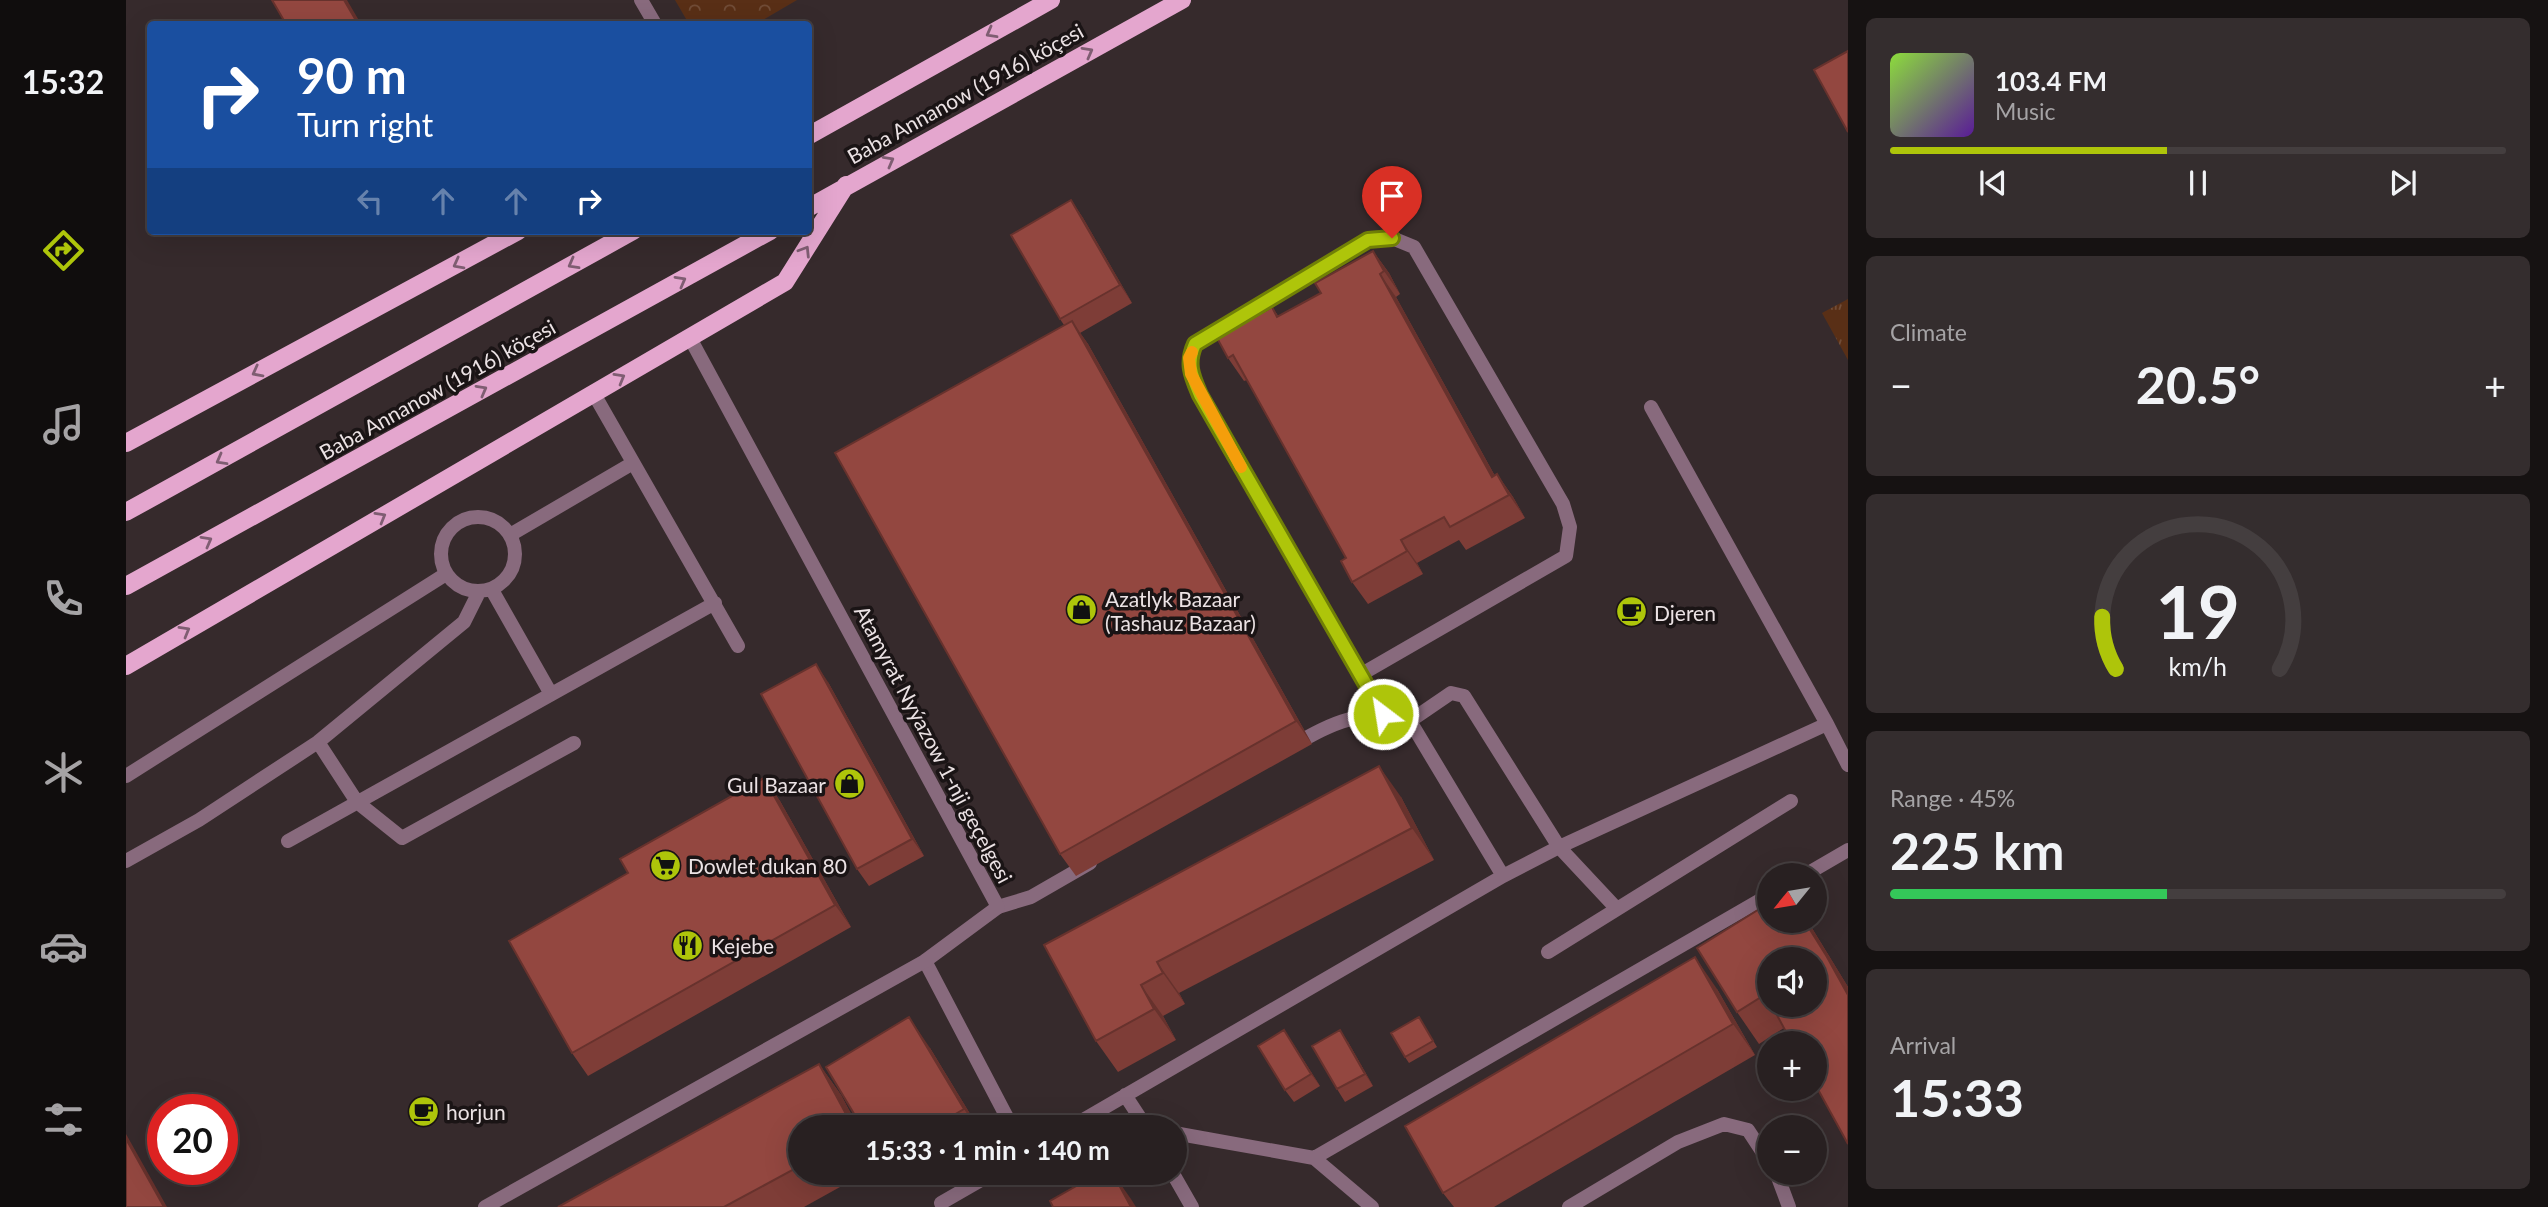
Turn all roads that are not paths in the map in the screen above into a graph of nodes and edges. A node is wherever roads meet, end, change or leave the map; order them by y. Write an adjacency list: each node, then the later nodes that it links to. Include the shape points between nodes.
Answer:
1 (641, 0): 4 (street)
2 (1051, 0): 5 (main road, Baba Annanow (1916) köçesi, one-way to 5)
3 (1182, 0): 6 (main road, Baba Annanow (1916) köçesi, one-way to 3)
4 (653, 21)
5 (812, 134)
6 (846, 185): 7 (main road, Baba Annanow (1916) köçesi); 11 (main road, one-way to 6, via 785,282)
7 (812, 206)
8 (510, 235): 14 (main road, one-way to 14)
9 (626, 235): 16 (main road, Baba Annanow (1916) köçesi, one-way to 16)
10 (763, 235): 19 (main road, Baba Annanow (1916) köçesi, one-way to 10)
11 (690, 338): 12 (main road, one-way to 11); 44 (street, Atamyrat Nyýazow 1-nji geçelgesi)
12 (594, 394): 15 (street); 23 (main road, one-way to 12)
13 (1651, 407): 28 (street)
14 (126, 443)
15 (633, 463): 17 (street); 21 (street)
16 (126, 512)
17 (510, 535): 18 (street, via 490,519 464,520 445,536 441,562); 20 (street, via 515,547 511,572)
18 (446, 574): 20 (street, via 455,584); 33 (street)
19 (126, 586)
20 (486, 591): 25 (street); 29 (street, via 464,622)
21 (715, 603): 22 (street); 25 (street)
22 (738, 646)
23 (126, 666)
24 (1360, 675): 24 (street, via 1200,395 1189,358 1195,344 1368,240 1392,238 1414,247 1563,504 1570,527 1566,556); 26 (street)
25 (551, 694): 35 (street)
26 (1383, 714): 27 (street); 31 (street, via 1328,726)
27 (1410, 721): 37 (street, via 1451,693 1464,696); 42 (street)
28 (1827, 724): 32 (street); 37 (street)
29 (318, 742): 35 (street); 40 (street, via 199,820)
30 (574, 743): 35 (street, via 402,838)
31 (1280, 753)
32 (1848, 765)
33 (126, 776)
34 (1791, 801): 45 (street)
35 (357, 802): 36 (street)
36 (288, 841)
37 (1559, 847): 42 (street); 45 (street)
38 (1848, 850): 41 (street)
39 (1102, 856): 44 (street, via 1031,897)
40 (126, 861)
41 (1826, 863)
42 (1503, 876): 48 (street)
43 (1757, 902): 54 (street)
44 (998, 907): 47 (street, Atamyrat Nyýazow 1-nji geçelgesi)
45 (1617, 909): 46 (street)
46 (1548, 952)
47 (925, 961): 49 (street); 59 (street, Atamyrat Nyýazow 1-nji geçelgesi)
48 (1125, 1095): 50 (street); 51 (street)
49 (1006, 1115)
50 (1092, 1115)
51 (1138, 1115)
52 (1187, 1135): 54 (street)
53 (1757, 1144): 62 (street, via 1748,1130 1724,1124 1678,1142)
54 (1314, 1158): 61 (street)
55 (974, 1185): 58 (street)
56 (1179, 1185): 60 (street)
57 (1781, 1185): 63 (street)
58 (940, 1206)
59 (485, 1207)
60 (1192, 1207)
61 (1372, 1207)
62 (1569, 1207)
63 (1789, 1207)

